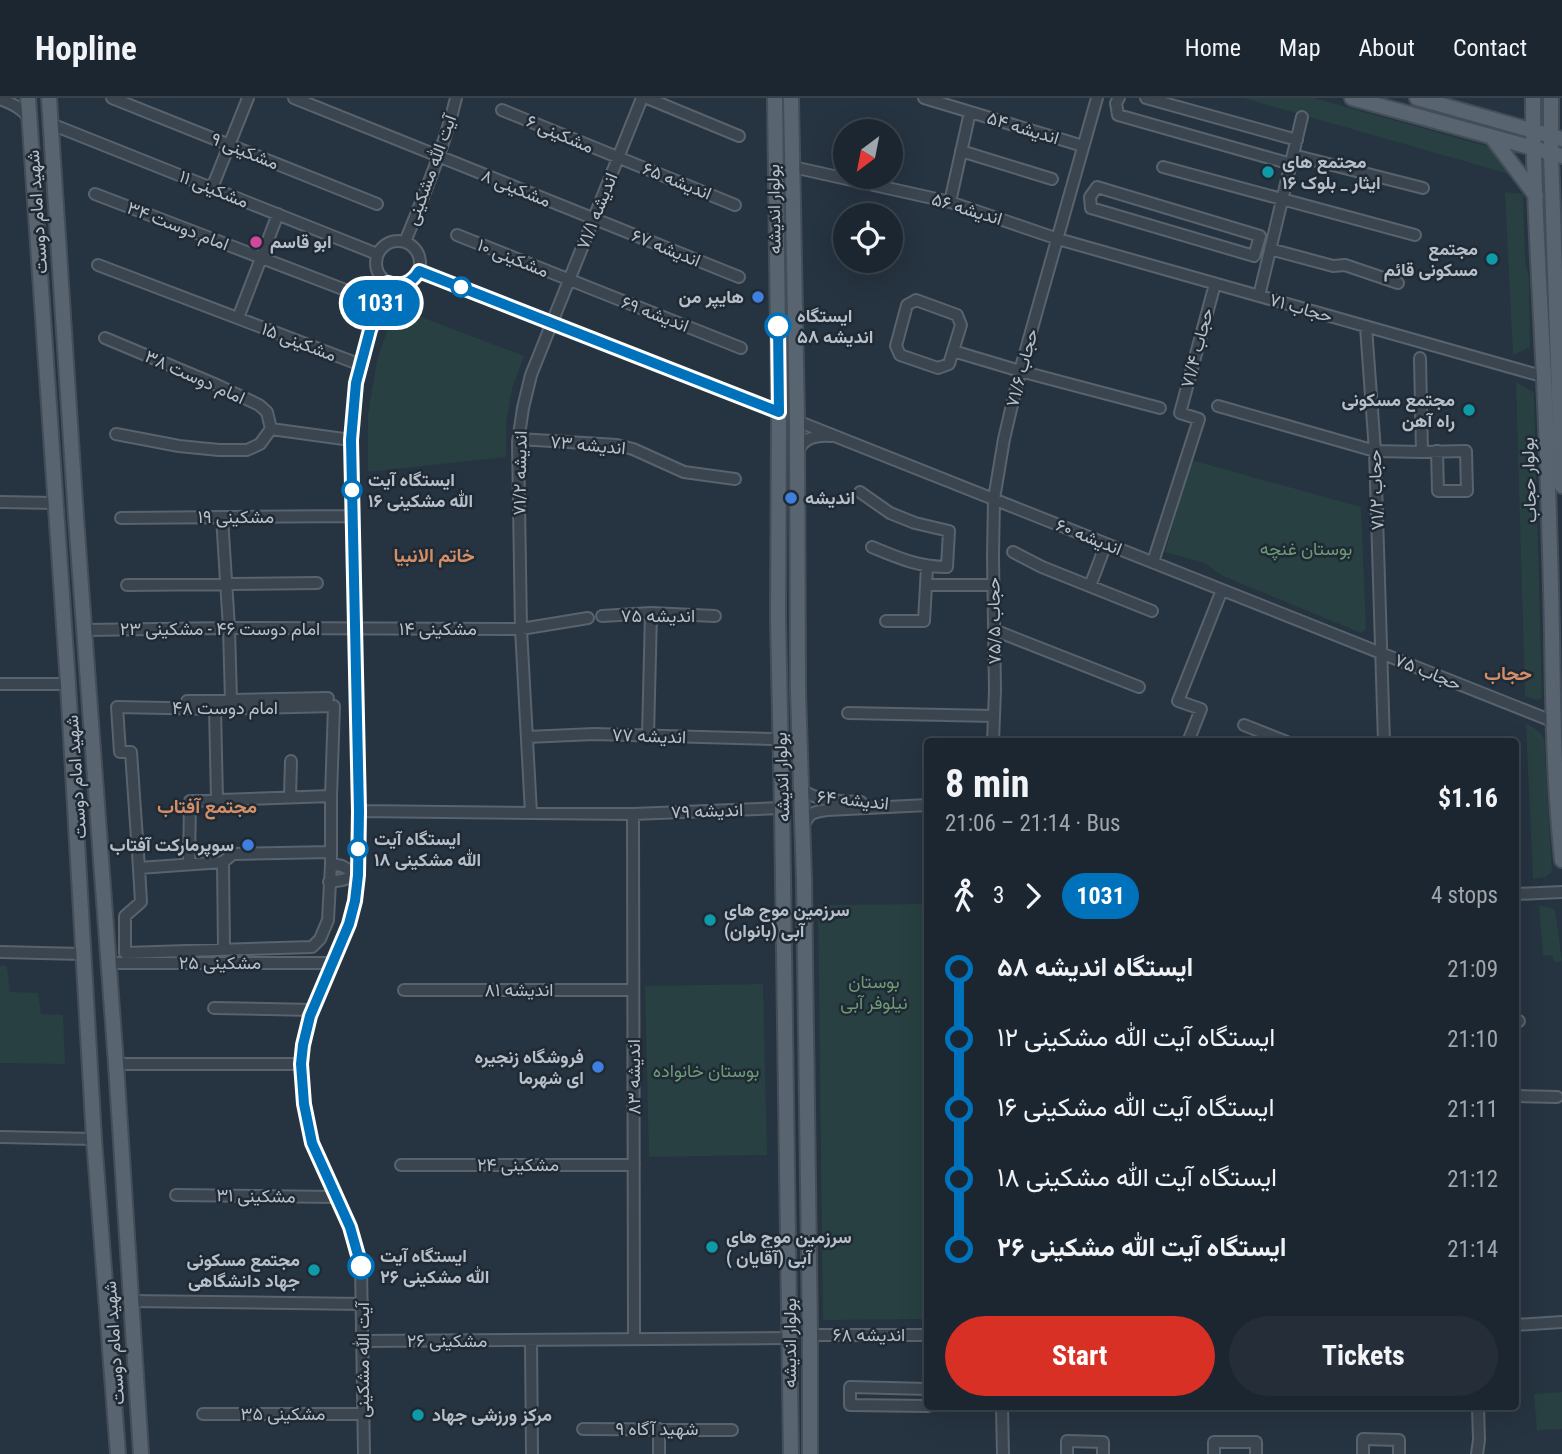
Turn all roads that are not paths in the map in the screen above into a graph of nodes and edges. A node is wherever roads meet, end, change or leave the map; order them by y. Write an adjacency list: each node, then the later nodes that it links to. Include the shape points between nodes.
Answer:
1 (28, 98): 22 (main road, شهید امام دوست)
2 (49, 98): 23 (main road, شهید امام دوست)
3 (113, 98): 29 (street, مشکینی ۹)
4 (248, 98): 29 (street)
5 (294, 98): 34 (street, مشکینی ۸)
6 (456, 98): 34 (street, آیت الله مشکینی)
7 (645, 98): 25 (street); 35 (street, اندیشه ۷۱/۱)
8 (775, 98): 82 (main road, بولوار اندیشه)
9 (791, 98): 37 (main road, بولوار اندیشه)
10 (924, 98): 20 (street, اندیشه ۵۴)
11 (1097, 98): 18 (street); 30 (street, حجاب ۷۱/۶)
12 (1146, 98): 28 (street)
13 (1352, 98): 26 (main road)
14 (1417, 98): 24 (main road)
15 (1533, 98): 24 (main road, بولوار حجاب)
16 (1551, 98): 27 (main road, بولوار حجاب)
17 (8, 100): 22 (street)
18 (1117, 101): 36 (street, via 1118,115)
19 (502, 110): 35 (street, مشکینی ۶)
20 (970, 112): 30 (street, اندیشه ۵۴); 32 (street)
21 (1302, 117): 28 (street)
22 (29, 118): 98 (main road, شهید امام دوست)
23 (51, 124): 40 (street, مشکینی ۱۱); 124 (main road, شهید امام دوست)
24 (1533, 131): 27 (main road); 31 (main road, بولوار حجاب)
25 (739, 136)
26 (1491, 136): 31 (main road); 45 (main road)
27 (1557, 137): 33 (main road, بولوار حجاب)
28 (1297, 141): 36 (street)
29 (230, 145): 40 (street); 50 (street, مشکینی ۹)
30 (1083, 146): 43 (street, حجاب ۷۱/۶)
31 (1533, 148): 33 (main road); 45 (main road, بولوار حجاب)
32 (961, 151): 39 (street); 49 (street)
33 (1557, 154): 48 (main road, بولوار حجاب)
34 (439, 157): 53 (street, مشکینی ۸); 57 (street, آیت الله مشکینی)
35 (618, 158): 51 (street, اندیشه ۶۵); 53 (street, اندیشه ۷۱/۱)
36 (1292, 159): 41 (street); 47 (street)
37 (793, 167): 49 (street, اندیشه ۵۶); 83 (main road, بولوار اندیشه)
38 (1163, 167): 47 (street)
39 (1052, 179)
40 (212, 188): 52 (street, مشکینی ۱۱)
41 (1423, 188)
42 (1562, 189): 48 (main road)
43 (1070, 192): 46 (street); 56 (street, حجاب ۷۱/۶)
44 (95, 194): 60 (street, امام دوست ۳۴)
45 (1536, 196): 79 (main road, بولوار حجاب)
46 (1090, 197): 46 (street, via 1091,208 1254,256 1260,236 1097,187)
47 (1282, 199): 55 (street); 58 (street)
48 (1553, 201): 79 (main road, بولوار حجاب)
49 (950, 202): 56 (street, اندیشه ۵۶)
50 (377, 204)
51 (735, 205)
52 (278, 214): 59 (street, مشکینی ۱۱); 60 (street)
53 (594, 219): 63 (street, اندیشه ۶۷); 64 (street, اندیشه ۷۱/۱)
54 (457, 235): 64 (street, مشکینی ۱۰)
55 (1415, 235)
56 (1058, 239): 67 (street, حجاب ۷۱); 78 (street, حجاب ۷۱/۶)
57 (405, 242): 59 (street, via 389,243); 62 (street, via 418,254)
58 (1270, 249): 66 (street, via 1333,267 1345,265); 69 (street)
59 (377, 254): 65 (street, via 377,271)
60 (261, 259): 68 (street, امام دوست ۳۴); 70 (street)
61 (98, 265): 70 (street, مشکینی ۱۵)
62 (419, 271): 65 (street, via 406,284); 71 (street)
63 (739, 277)
64 (569, 281): 71 (street, اندیشه ۷۱/۱); 74 (street, اندیشه ۶۹)
65 (388, 283): 77 (street, آیت الله مشکینی)
66 (1398, 283)
67 (1215, 284): 69 (street, حجاب ۷۱); 105 (street, حجاب ۷۱/۴, via 1180,413 1199,419)
68 (348, 291)
69 (1259, 296): 72 (street, حجاب ۷۱)
70 (238, 318): 77 (street, مشکینی ۱۵)
71 (552, 323): 82 (street); 87 (street, اندیشه ۷۱/۲, via 531,375)
72 (1366, 327): 79 (street, حجاب ۷۱); 89 (street, حجاب ۷۱/۲)
73 (105, 338): 84 (street, امام دوست ۳۸, via 259,405 267,412)
74 (741, 348)
75 (953, 351): 75 (street, via 961,325 957,315 916,300 908,305 896,346 900,355 939,368 949,364); 78 (street)
76 (1420, 358): 91 (street)
77 (361, 365): 88 (street, آیت الله مشکینی)
78 (1020, 371): 81 (street); 96 (street, حجاب ۷۱/۶)
79 (1555, 380): 94 (main road, بولوار حجاب); 125 (main road, بولوار حجاب)
80 (1218, 406): 89 (street)
81 (1160, 408)
82 (779, 412): 131 (main road, بولوار اندیشه)
83 (797, 421): 86 (street, اندیشه ۶۰); 92 (main road, بولوار اندیشه)
84 (271, 429): 85 (street, via 260,444 247,450 179,446); 88 (street)
85 (116, 433)
86 (836, 436): 92 (street, via 807,439); 96 (street, اندیشه ۶۰)
87 (519, 439): 93 (street, اندیشه ۷۳, via 617,445 684,472); 122 (street, اندیشه ۷۱/۲)
88 (351, 440): 99 (street, آیت الله مشکینی)
89 (1375, 451): 91 (street); 126 (street, حجاب ۷۱/۲)
90 (1437, 451): 90 (street, via 1466,451 1467,491 1438,491); 91 (street)
91 (1422, 452)
92 (797, 453): 132 (main road, بولوار اندیشه)
93 (735, 480)
94 (1562, 486)
95 (860, 492): 106 (street, via 890,513 949,531 947,567)
96 (994, 499): 102 (street, اندیشه ۶۰); 111 (street, حجاب ۷۵/۵)
97 (0, 502): 98 (street)
98 (55, 503): 129 (main road, شهید امام دوست)
99 (352, 516): 100 (street, مشکینی ۱۹); 121 (street, آیت الله مشکینی)
100 (222, 517): 101 (street, مشکینی ۱۹); 108 (street)
101 (121, 518)
102 (1106, 544): 105 (street, اندیشه ۶۰); 112 (street)
103 (873, 547): 106 (street)
104 (1013, 552): 112 (street)
105 (1153, 562): 113 (street, اندیشه ۶۰)
106 (927, 567): 110 (street)
107 (317, 583): 108 (street)
108 (227, 584): 109 (street); 120 (street)
109 (127, 585)
110 (926, 585): 111 (street); 119 (street, via 924,621)
111 (994, 585): 123 (street, حجاب ۷۵/۵)
112 (1090, 586): 114 (street)
113 (1222, 590): 126 (street, اندیشه ۶۰); 144 (street, via 1178,701 1201,709)
114 (1153, 611)
115 (651, 613): 116 (street, اندیشه ۷۵); 117 (street, اندیشه ۷۵); 141 (street)
116 (602, 616)
117 (715, 616)
118 (588, 618): 122 (street, مشکینی ۱۴)
119 (886, 621)
120 (229, 628): 121 (street, امام دوست ۴۶ - مشکینی ۲۳); 124 (street, امام دوست ۴۶ - مشکینی ۲۳); 133 (street)
121 (354, 629): 122 (street, مشکینی ۱۴); 156 (street, آیت الله مشکینی)
122 (521, 629): 142 (street, اندیشه ۷۱/۲)
123 (994, 630): 130 (street); 138 (street, حجاب ۷۵/۵)
124 (85, 631): 127 (main road, شهید امام دوست)
125 (1557, 633): 139 (main road, بولوار حجاب)
126 (1381, 654): 139 (street, حجاب ۷۵); 146 (street, حجاب ۷۱/۲)
127 (88, 682): 129 (main road); 173 (main road, شهید امام دوست)
128 (0, 684): 129 (street)
129 (68, 684): 172 (main road, شهید امام دوست)
130 (1139, 687)
131 (779, 692): 132 (main road); 155 (main road, بولوار اندیشه)
132 (798, 692): 149 (main road, بولوار اندیشه)
133 (231, 701): 134 (street); 135 (street)
134 (331, 702): 136 (street, امام دوست ۴۸); 150 (street)
135 (117, 704): 136 (street, امام دوست ۴۸); 165 (street, via 120,752 131,752)
136 (215, 709): 152 (street)
137 (848, 713): 138 (street)
138 (994, 716): 143 (street, حجاب ۷۵/۵)
139 (1552, 721): 161 (main road, بولوار حجاب)
140 (1244, 725): 145 (street)
141 (648, 736): 142 (street, اندیشه ۷۷); 147 (street, اندیشه ۷۷)
142 (527, 737): 157 (street, اندیشه ۷۱/۲)
143 (993, 738)
144 (1190, 738)
145 (1277, 738)
146 (1384, 738)
147 (772, 739)
148 (291, 761): 151 (street)
149 (802, 790): 153 (street, اندیشه ۶۴, via 827,800); 159 (main road, بولوار اندیشه)
150 (331, 796): 151 (street); 160 (street)
151 (290, 797): 152 (street)
152 (217, 800): 163 (street, via 190,801)
153 (906, 805): 154 (street); 159 (street, via 813,812)
154 (924, 805)
155 (782, 808): 158 (street, اندیشه ۷۹); 195 (main road, بولوار اندیشه)
156 (359, 811): 157 (street, اندیشه ۷۹); 166 (street, آیت الله مشکینی)
157 (531, 813): 158 (street, اندیشه ۷۹)
158 (633, 814): 176 (street, اندیشه ۸۳)
159 (803, 827): 193 (main road, بولوار اندیشه)
160 (331, 852): 162 (street, via 233,854); 164 (street)
161 (1562, 860)
162 (223, 862): 163 (street); 170 (street)
163 (189, 864): 165 (street)
164 (331, 864): 166 (street); 167 (street)
165 (139, 868): 170 (street, via 141,902 125,916 125,953)
166 (358, 875): 167 (street); 174 (street, آیت الله مشکینی, via 349,924)
167 (329, 882): 170 (street, via 328,919 312,947)
168 (1562, 892): 169 (street)
169 (1519, 894)
170 (224, 949)
171 (0, 952): 172 (street)
172 (82, 954): 184 (main road, شهید امام دوست)
173 (108, 963): 174 (street, مشکینی ۲۵); 179 (main road, شهید امام دوست)
174 (331, 963): 178 (street, آیت الله مشکینی)
175 (404, 990): 176 (street, اندیشه ۸۱)
176 (633, 990): 186 (street, اندیشه ۸۳)
177 (214, 1008): 178 (street)
178 (313, 1010): 180 (street, آیت الله مشکینی)
179 (116, 1064): 180 (street); 189 (main road, شهید امام دوست)
180 (301, 1064): 188 (street, آیت الله مشکینی, via 312,1143)
181 (1519, 1096): 182 (street)
182 (1557, 1097)
183 (0, 1137): 184 (street)
184 (94, 1139): 208 (main road, شهید امام دوست)
185 (401, 1165): 186 (street, مشکینی ۲۴)
186 (634, 1165): 196 (street, اندیشه ۸۳)
187 (176, 1195): 188 (street, مشکینی ۳۱)
188 (336, 1197): 190 (street, آیت الله مشکینی, via 361,1266)
189 (130, 1301): 190 (street); 209 (main road, شهید امام دوست)
190 (363, 1304): 198 (street, آیت الله مشکینی)
191 (1562, 1322): 192 (street)
192 (1519, 1325)
193 (810, 1335): 194 (street, اندیشه ۶۸); 214 (main road, بولوار اندیشه)
194 (924, 1335)
195 (789, 1338): 196 (street); 213 (main road, بولوار اندیشه)
196 (634, 1339): 197 (street)
197 (531, 1340): 198 (street, مشکینی ۲۶); 211 (street)
198 (363, 1341): 203 (street, آیت الله مشکینی)
199 (924, 1389): 200 (street, via 850,1387 850,1405)
200 (924, 1406)
201 (1002, 1410): 215 (street)
202 (1478, 1410): 222 (street)
203 (363, 1413): 204 (street, مشکینی ۳۵); 210 (street, آیت الله مشکینی)
204 (203, 1414)
205 (583, 1429): 206 (street, شهید آگاه ۹)
206 (659, 1429): 207 (street, شهید آگاه ۹); 212 (street)
207 (732, 1430)
208 (118, 1454)
209 (141, 1454)
210 (364, 1454)
211 (532, 1454)
212 (659, 1454)
213 (791, 1454)
214 (810, 1454)
215 (1003, 1454)
216 (1067, 1454): 217 (street, via 1067,1441 1103,1442)
217 (1103, 1454)
218 (1214, 1454): 219 (street, via 1214,1442 1256,1441)
219 (1256, 1454)
220 (1363, 1454): 221 (street, via 1363,1439 1399,1440)
221 (1399, 1454)
222 (1477, 1454)

